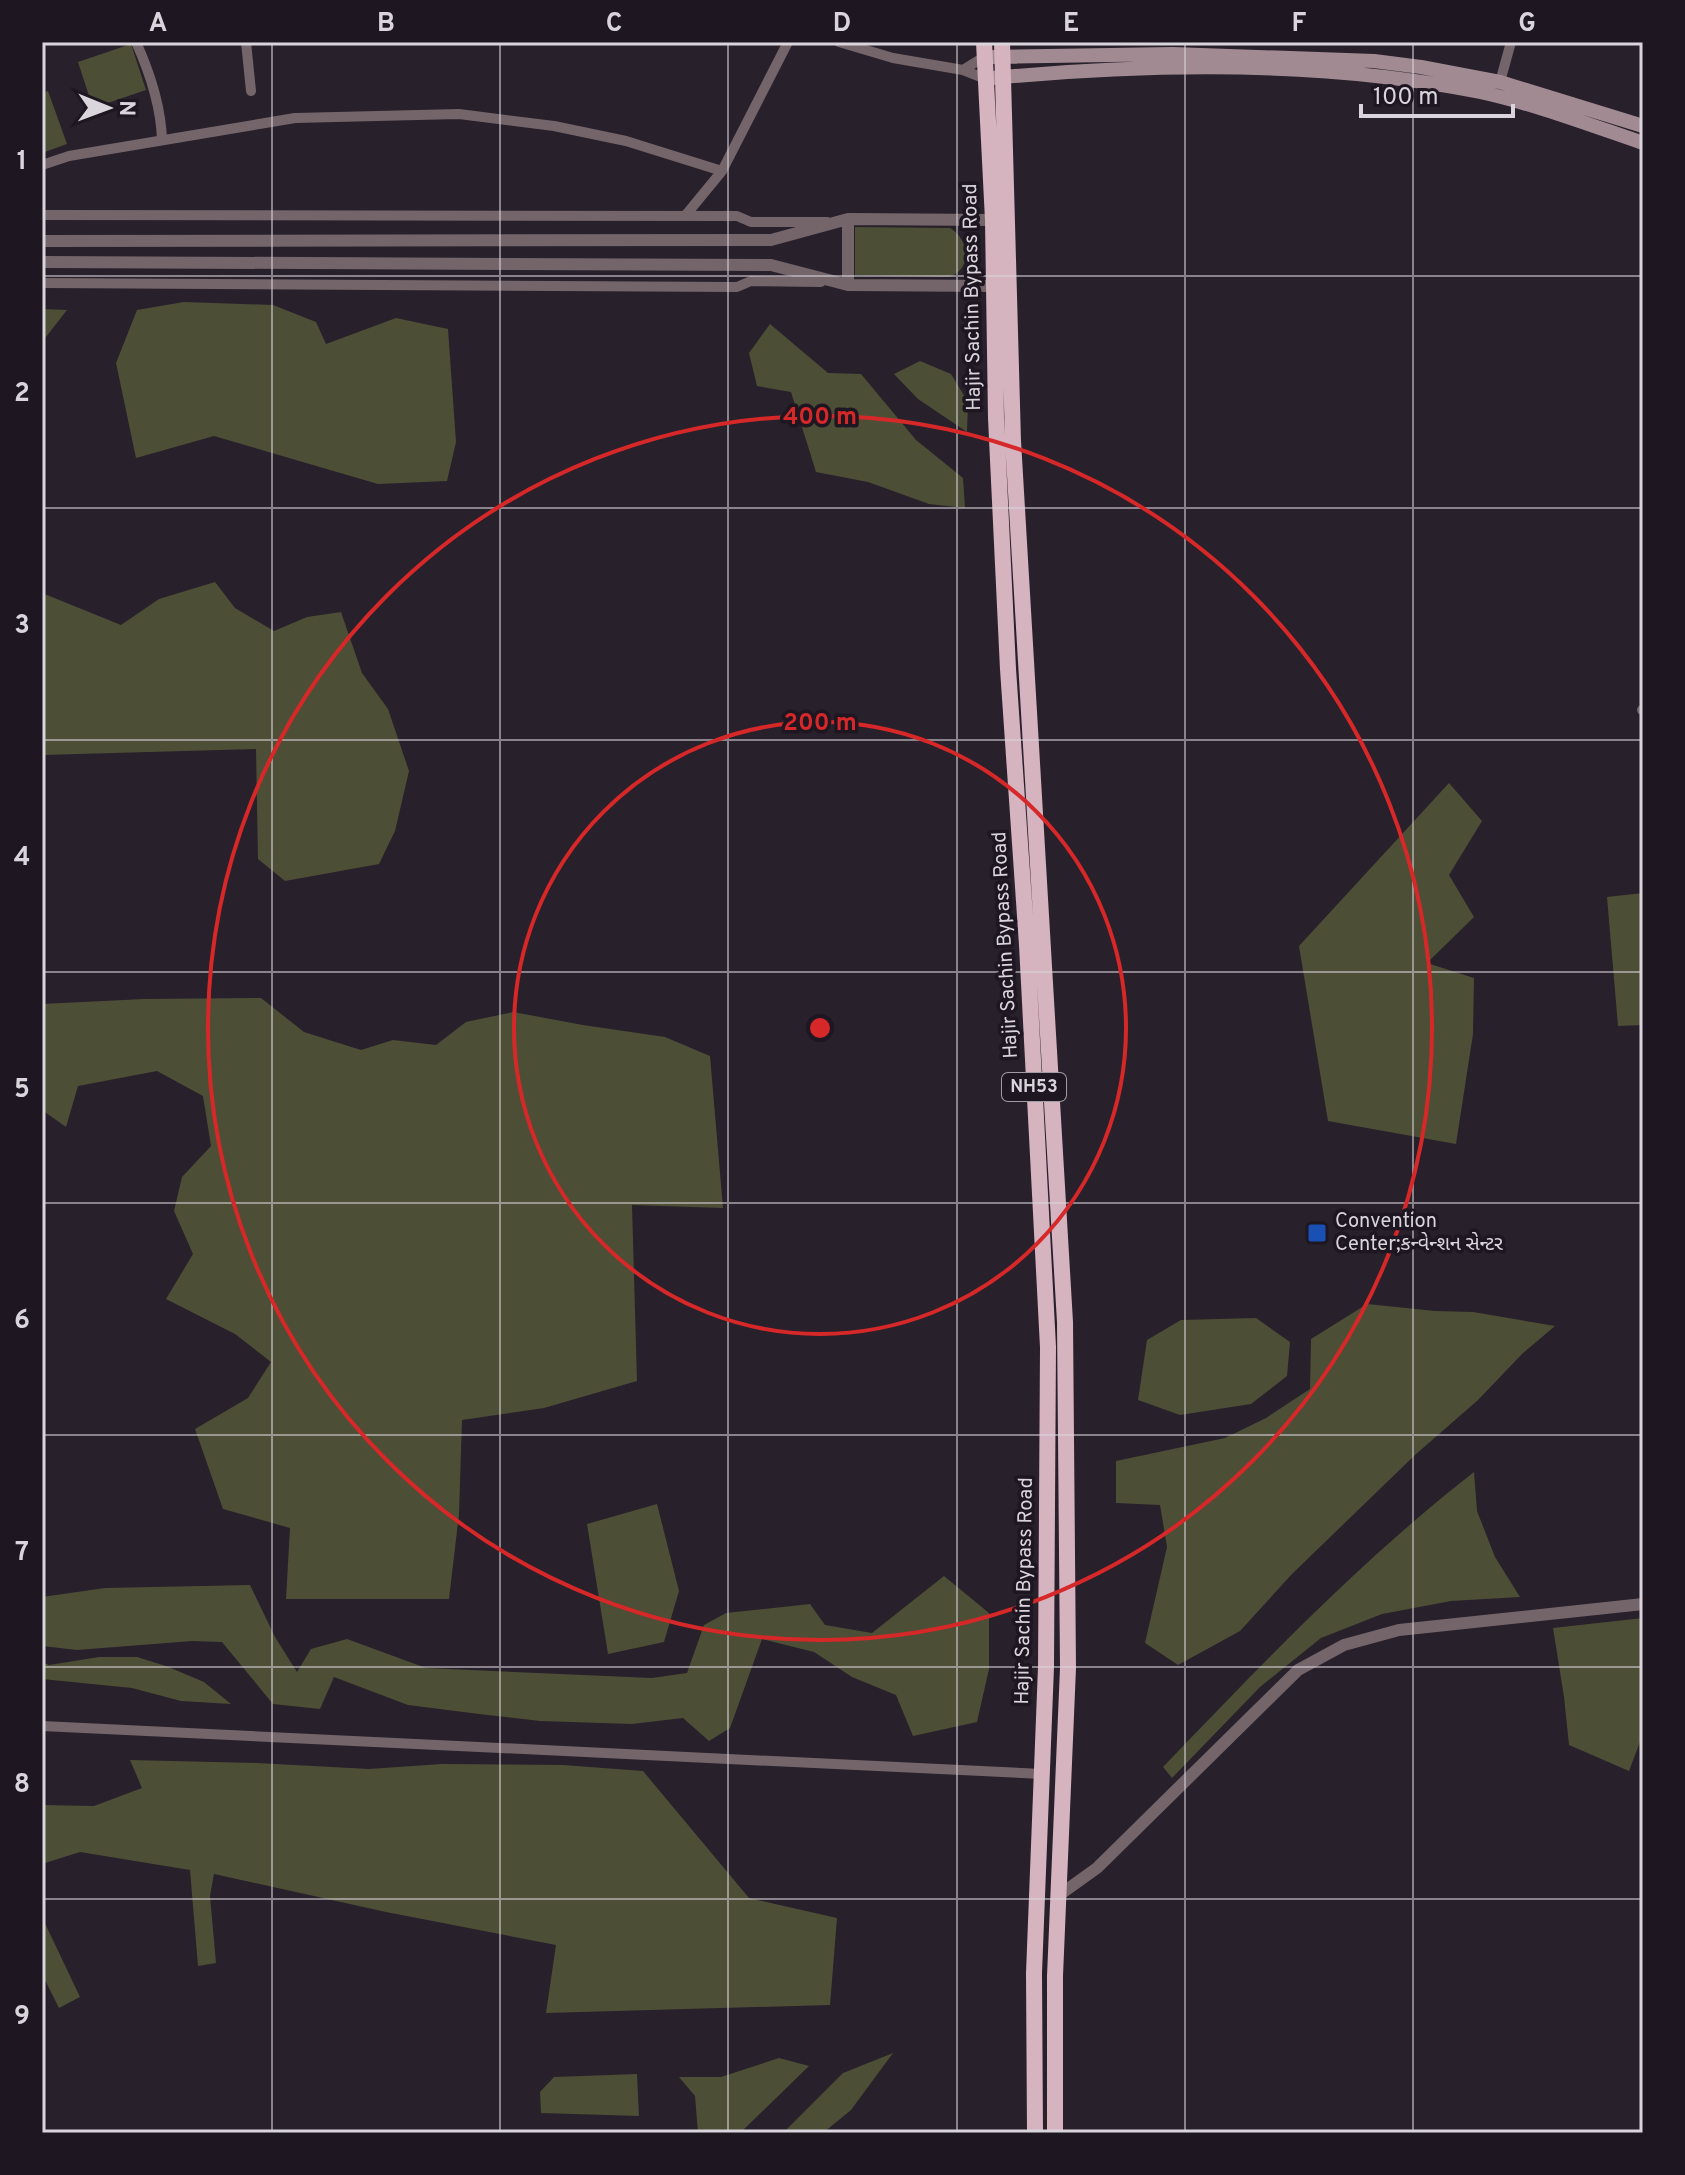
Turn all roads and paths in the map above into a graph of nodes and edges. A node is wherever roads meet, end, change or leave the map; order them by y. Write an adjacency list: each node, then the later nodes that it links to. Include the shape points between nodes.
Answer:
1 (136, 42): 15 (street, via 150,73)
2 (246, 42): 13 (street)
3 (788, 42): 18 (street)
4 (839, 42): 9 (street)
5 (1511, 42): 12 (street)
6 (1219, 48): 7 (main road); 12 (main road, via 1374,61)
7 (1003, 49): 8 (main road); 10 (highway, NH53)
8 (984, 50): 9 (street); 11 (highway, Hajir Sachin Bypass Road / NH53)
9 (963, 70): 11 (street)
10 (1003, 77): 11 (main road); 16 (main road, via 1181,68 1365,75 1503,97); 31 (highway, NH53, via 1013,441 1065,1322 1068,1668)
11 (986, 79): 22 (highway, Hajir Sachin Bypass Road / NH53)
12 (1500, 82): 14 (main road)
13 (251, 91)
14 (1643, 126)
15 (162, 140): 17 (street); 18 (street, via 295,118 459,114 626,141)
16 (1643, 143)
17 (42, 165)
18 (722, 171): 20 (street)
19 (42, 215): 20 (street)
20 (685, 216): 21 (street, via 737,216 751,222)
21 (842, 220): 22 (street); 23 (street, via 771,240); 26 (street)
22 (993, 220): 27 (highway, Hajir Sachin Bypass Road / NH53)
23 (42, 241)
24 (42, 262): 26 (street, via 771,265)
25 (42, 283): 26 (street)
26 (841, 283): 27 (street)
27 (994, 286): 30 (highway, Hajir Sachin Bypass Road / NH53, via 1008,654 1048,1347)
28 (1643, 1604): 31 (street, via 1399,1630 1344,1645 1298,1670 1097,1868)
29 (42, 1726): 30 (street)
30 (1042, 1774): 32 (highway, Hajir Sachin Bypass Road / NH53, via 1034,1973)
31 (1058, 1896): 33 (highway, NH53)
32 (1035, 2133)
33 (1055, 2133)

